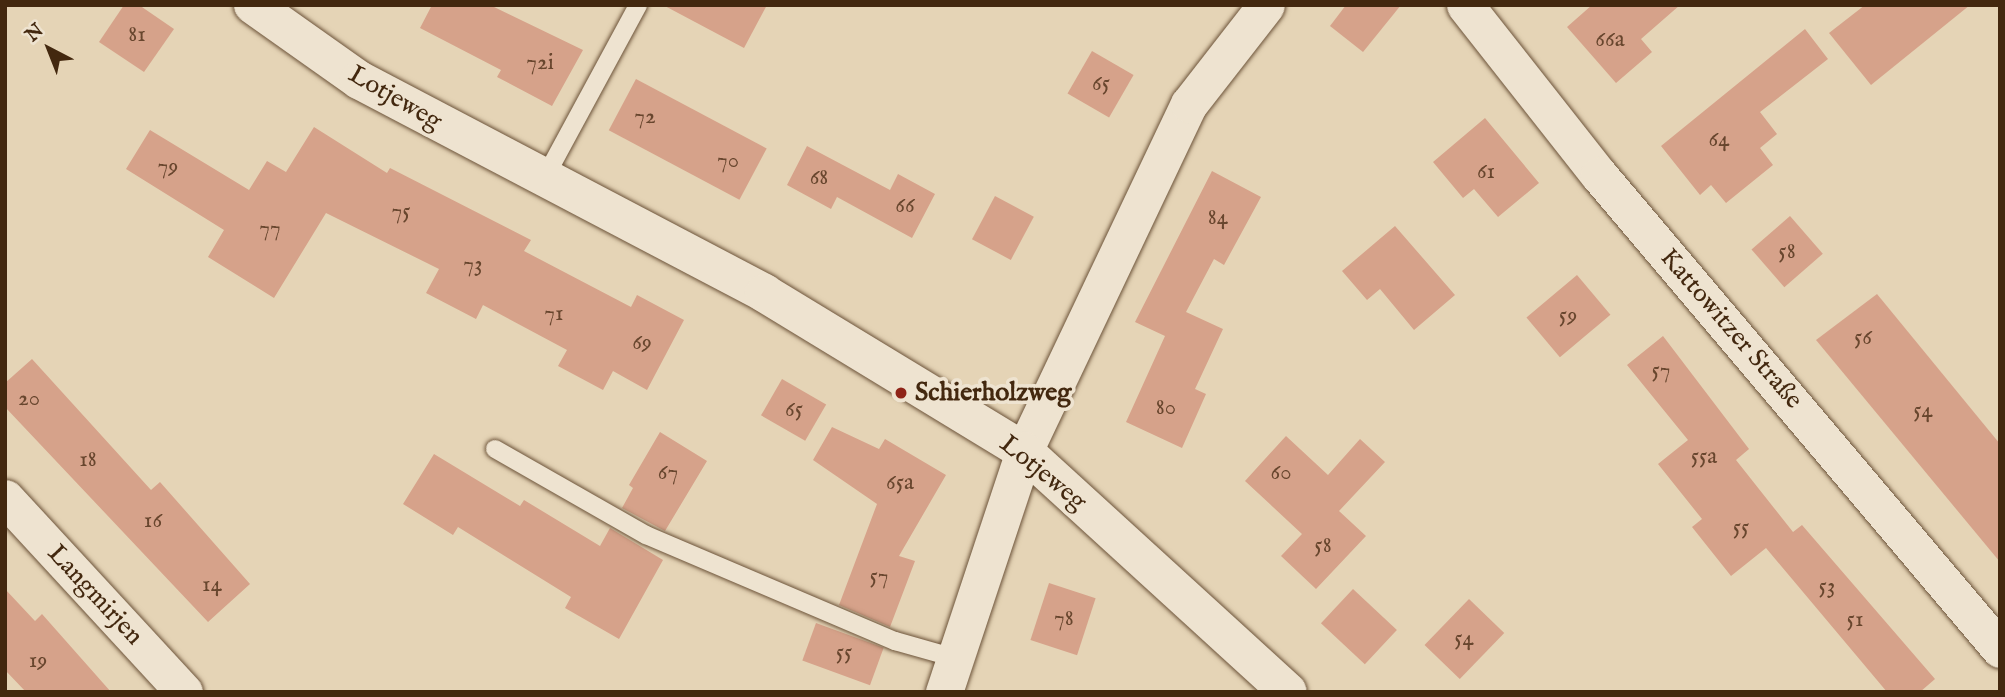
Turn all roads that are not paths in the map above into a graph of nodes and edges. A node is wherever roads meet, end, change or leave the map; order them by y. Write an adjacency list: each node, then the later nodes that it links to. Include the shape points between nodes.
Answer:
1 (253, 5): 5 (street, Lotjeweg, via 359,80)
2 (638, 5): 5 (lane)
3 (1266, 5): 7 (street, via 1189,104)
4 (1465, 5): 9 (street, Kattowitzer Straße, via 1600,175)
5 (544, 179): 7 (street, Lotjeweg, via 764,293)
6 (495, 449): 10 (lane, via 646,535 895,641)
7 (1024, 451): 10 (street); 12 (street, Lotjeweg)
8 (5, 498): 11 (street, Langmirjen)
9 (2000, 649)
10 (950, 675)
11 (184, 692)
12 (1288, 692)

